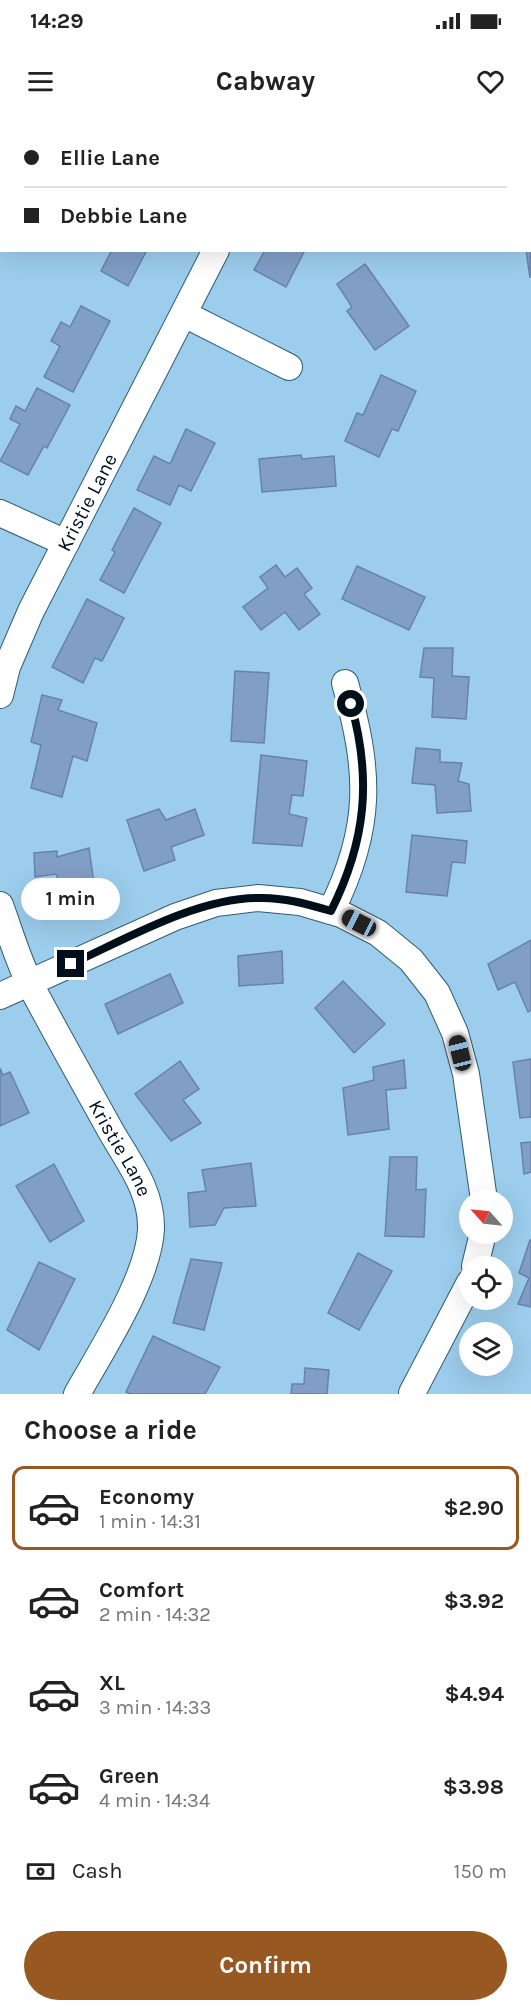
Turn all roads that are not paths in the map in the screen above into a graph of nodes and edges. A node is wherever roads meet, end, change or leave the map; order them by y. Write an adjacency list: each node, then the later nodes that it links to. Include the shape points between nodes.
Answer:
1 (215, 252): 2 (street, Kristie Lane)
2 (183, 314): 3 (street); 5 (street, Kristie Lane)
3 (289, 367)
4 (0, 513): 5 (street)
5 (66, 543): 7 (street, Kristie Lane, via 27,620)
6 (345, 683): 9 (street, via 364,765 364,807 356,849)
7 (0, 695)
8 (0, 905): 10 (street, Kristie Lane)
9 (331, 911): 10 (street, via 300,902 258,898 216,903 175,917); 12 (street, via 378,933 411,960 437,993 455,1033 465,1074)
10 (29, 983): 11 (street); 15 (street, Kristie Lane, via 146,1193 151,1229 144,1264 130,1297)
11 (0, 996)
12 (482, 1190)
13 (459, 1303): 14 (street)
14 (412, 1393)
15 (76, 1394)

